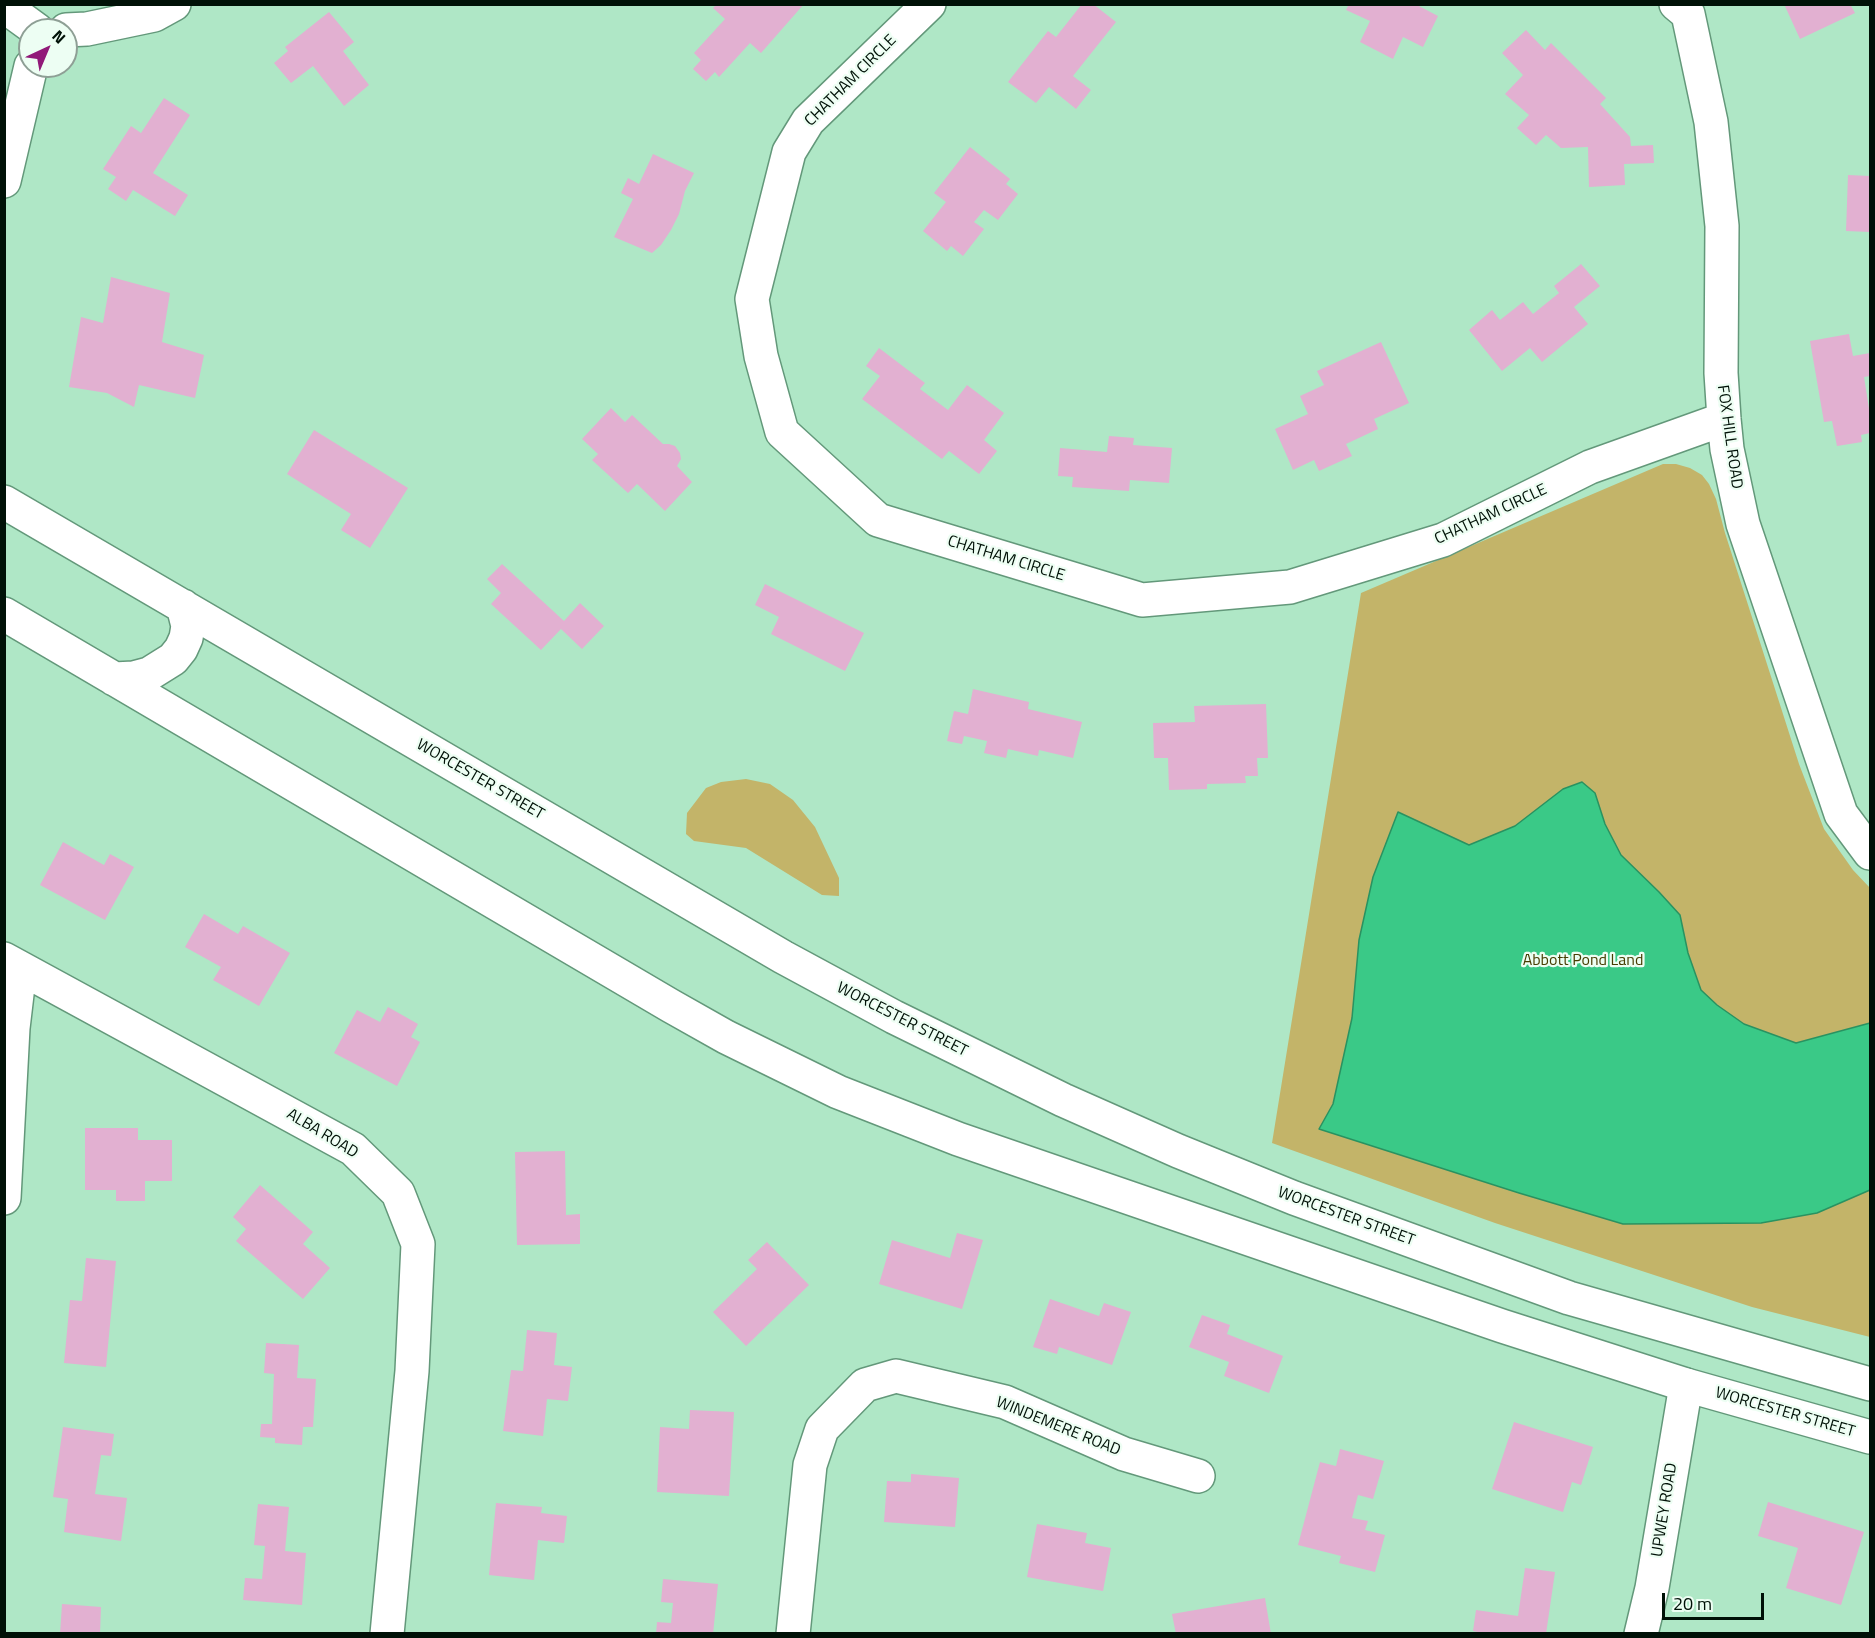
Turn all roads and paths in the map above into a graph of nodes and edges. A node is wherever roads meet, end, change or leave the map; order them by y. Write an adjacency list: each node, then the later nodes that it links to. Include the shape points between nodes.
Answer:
1 (174, 4): 6 (main road, via 154,15)
2 (929, 4): 9 (main road, CHATHAM CIRCLE, via 808,121 789,152 752,298 761,356 782,432 878,520 1142,600 1290,587 1443,540 1590,467)
3 (4, 6): 5 (main road)
4 (1683, 8): 9 (main road, FOX HILL ROAD, via 1712,122 1722,226)
5 (20, 18)
6 (78, 29)
7 (28, 78): 8 (main road)
8 (4, 181)
9 (1724, 419): 14 (main road, FOX HILL ROAD, via 1743,524 1841,814)
10 (4, 502): 11 (main road, WORCESTER STREET)
11 (183, 606): 13 (main road, via 188,626 186,638 173,658 149,674); 17 (main road, WORCESTER STREET, via 792,962 1064,1100 1294,1198 1569,1298)
12 (4, 614): 13 (main road, WORCESTER STREET)
13 (114, 679): 18 (main road, WORCESTER STREET, via 671,1006 838,1092 1014,1159)
14 (1870, 853)
15 (12, 964): 16 (main road); 21 (main road, ALBA ROAD, via 353,1149 398,1193 418,1244 412,1371)
16 (4, 1198)
17 (1870, 1384)
18 (1686, 1385): 19 (main road, WORCESTER STREET); 23 (main road, UPWEY ROAD)
19 (1870, 1437)
20 (1198, 1476): 22 (main road, WINDEMERE ROAD, via 1124,1454 1005,1402 896,1376 865,1385 822,1429 810,1465)
21 (387, 1634)
22 (793, 1634)
23 (1641, 1634)

